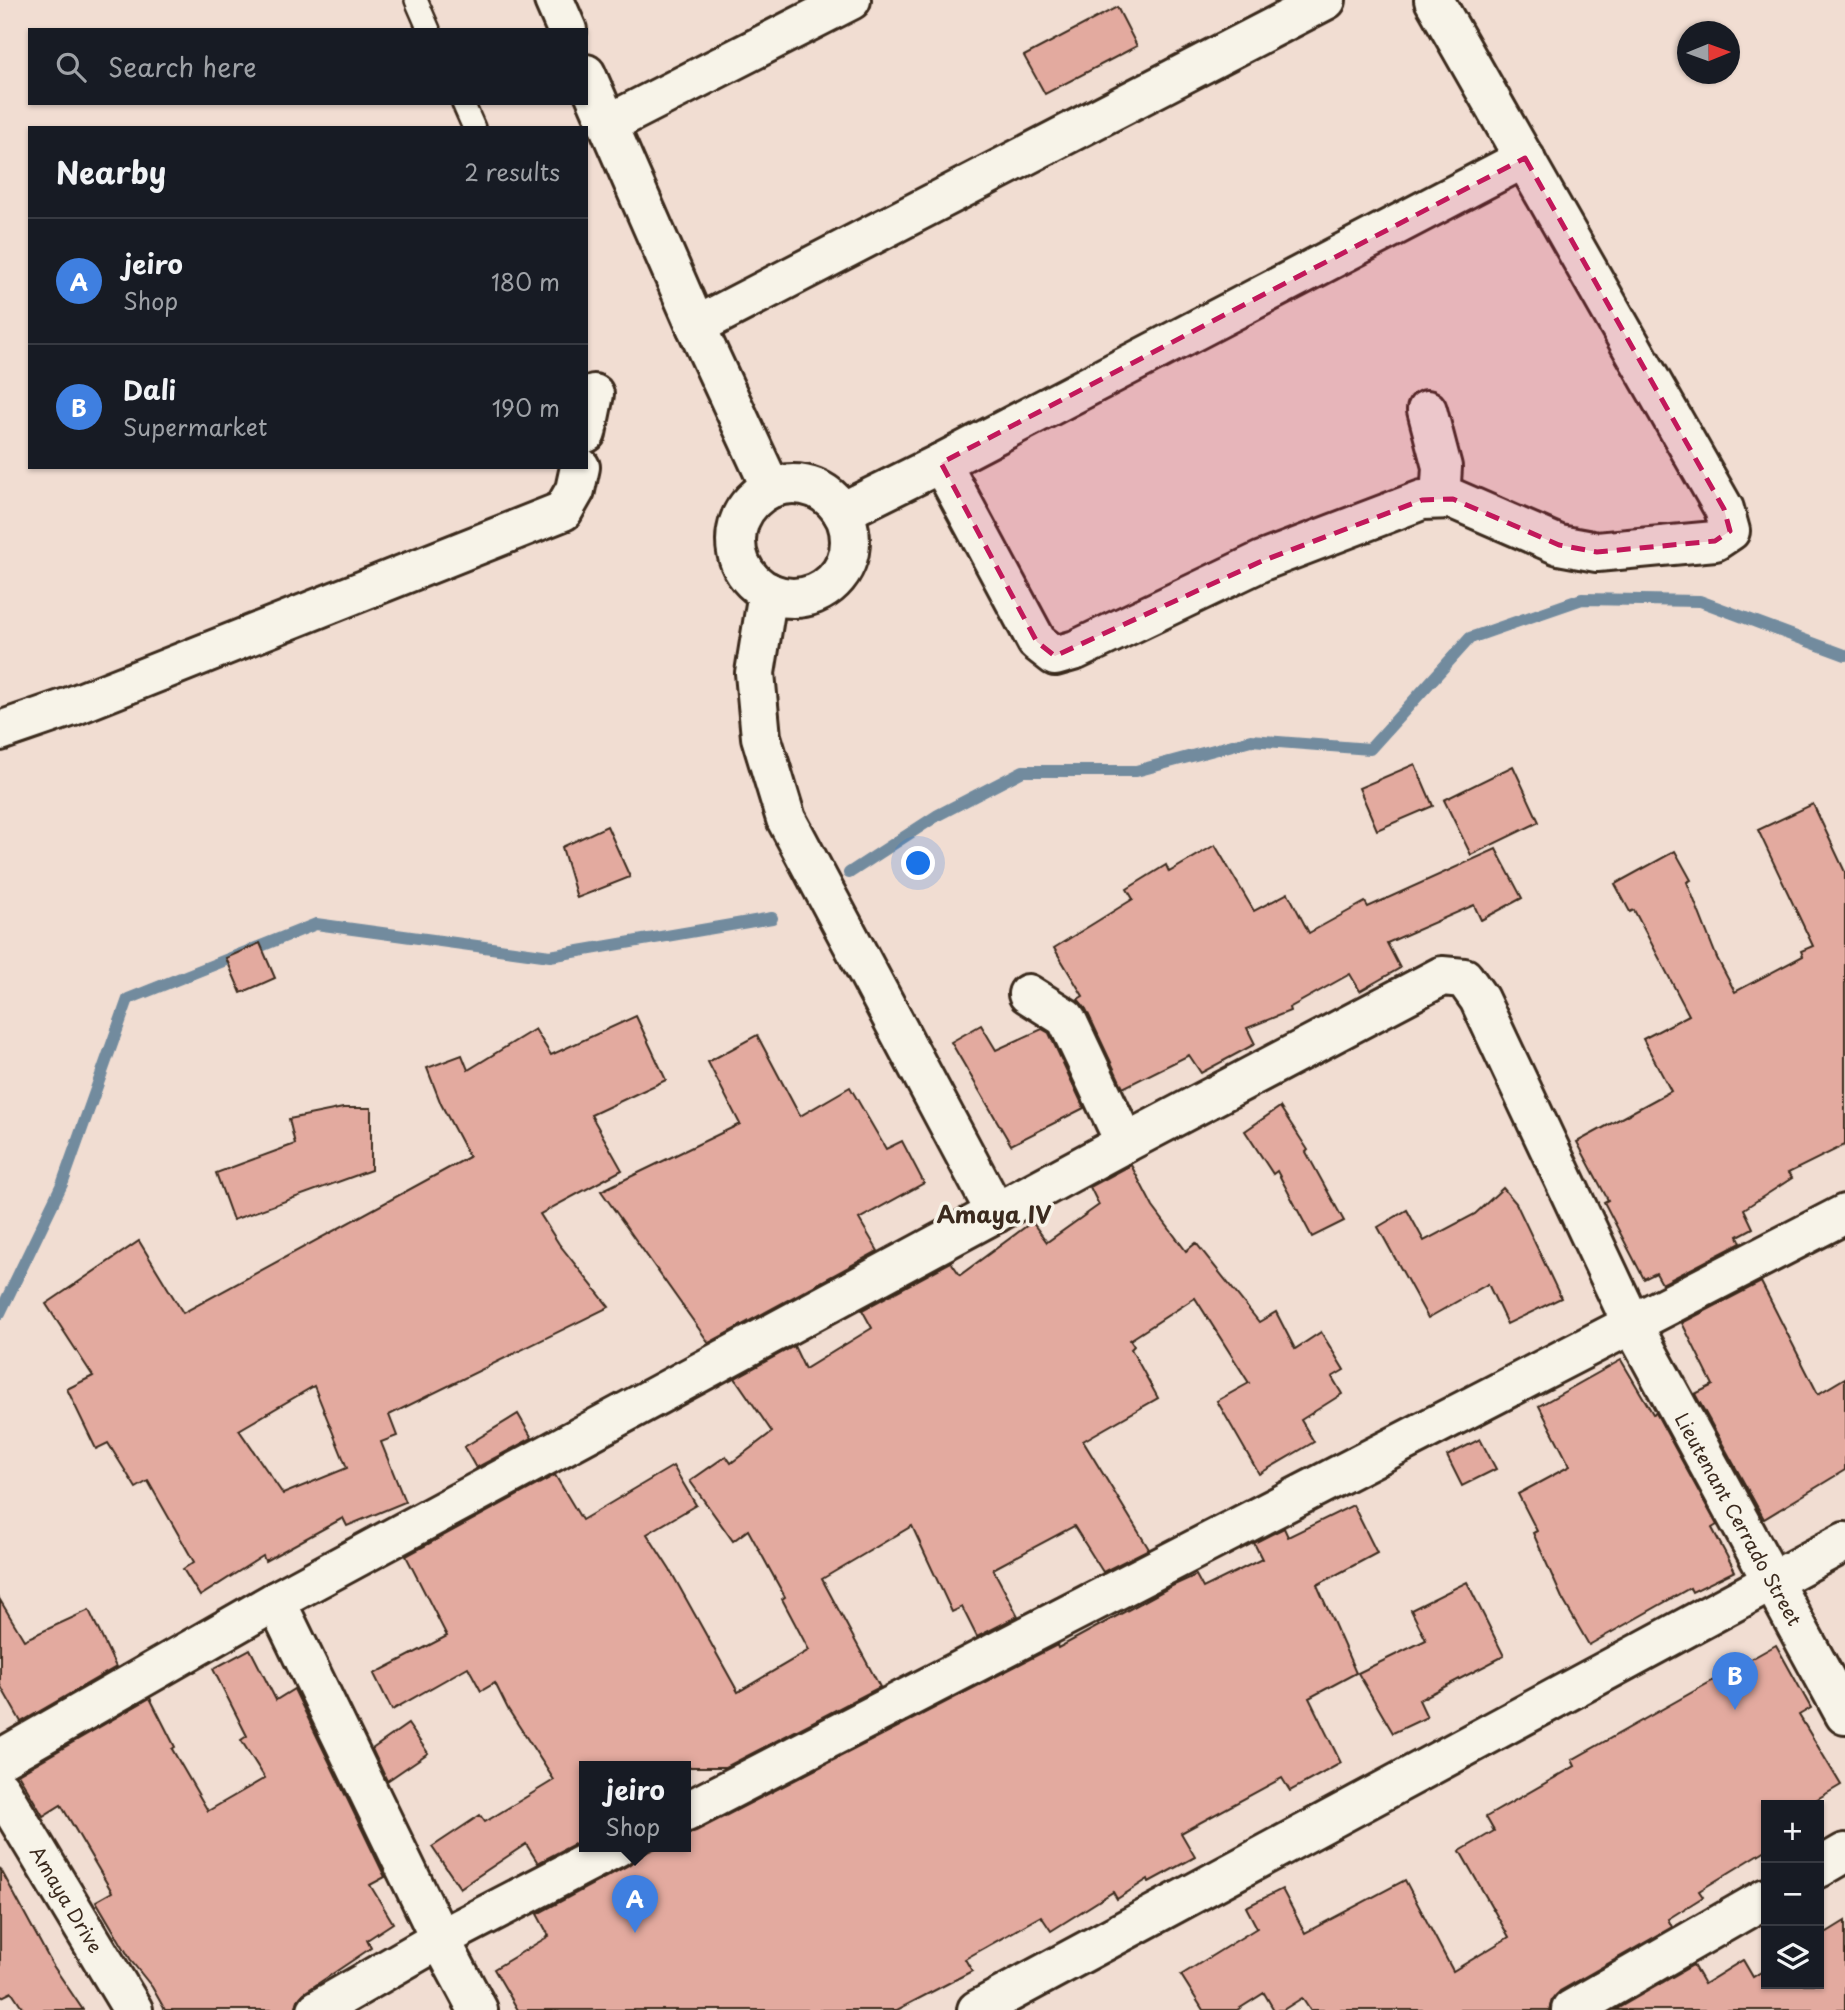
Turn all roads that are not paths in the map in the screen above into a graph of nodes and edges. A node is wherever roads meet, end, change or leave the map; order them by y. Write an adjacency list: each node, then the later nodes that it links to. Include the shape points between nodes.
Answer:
1 (416, 0): 6 (lane)
2 (554, 0): 7 (street)
3 (851, 0): 10 (street)
4 (1326, 0): 13 (street)
5 (1434, 0): 12 (street)
6 (428, 28)
7 (566, 28)
8 (588, 79): 10 (street)
9 (464, 105): 11 (lane)
10 (608, 124): 13 (street)
11 (473, 126)
12 (1525, 158): 17 (street); 20 (street, via 1724,509 1730,531 1715,541 1597,552 1559,545 1453,499)
13 (696, 326): 19 (street)
14 (590, 386): 15 (street)
15 (588, 410)
16 (1427, 410): 20 (street, via 1443,467)
17 (941, 463): 20 (street, via 1037,642 1055,656 1262,561 1422,500); 21 (street)
18 (580, 469): 23 (street, via 563,511)
19 (771, 488): 21 (street, via 803,484 819,489); 22 (street, via 746,508 736,538 744,570)
20 (1440, 499)
21 (842, 512): 22 (street, via 850,543 847,559 829,586 799,598)
22 (768, 592): 26 (street, via 755,673 761,737 786,819)
23 (0, 731)
24 (1028, 994): 25 (street, via 1066,1018)
25 (1125, 1143): 26 (street); 28 (street, Lieutenant Cerrado Street, via 1442,976 1464,978 1479,999)
26 (996, 1213): 31 (street)
27 (1845, 1214): 28 (street)
28 (1632, 1324): 30 (street, Lieutenant Cerrado Street); 35 (street)
29 (1845, 1542): 30 (street)
30 (1773, 1581): 32 (street, Lieutenant Cerrado Street); 44 (street)
31 (276, 1601): 33 (street); 40 (street)
32 (1845, 1715)
33 (0, 1759)
34 (0, 1789): 41 (street, Amaya Drive)
35 (691, 1809)
36 (607, 1852): 40 (street)
37 (1845, 1853): 38 (street)
38 (1824, 1865)
39 (1761, 1901): 45 (street)
40 (440, 1939): 42 (street); 43 (street)
41 (133, 2010)
42 (317, 2010)
43 (478, 2010)
44 (977, 2010)
45 (1571, 2010)

